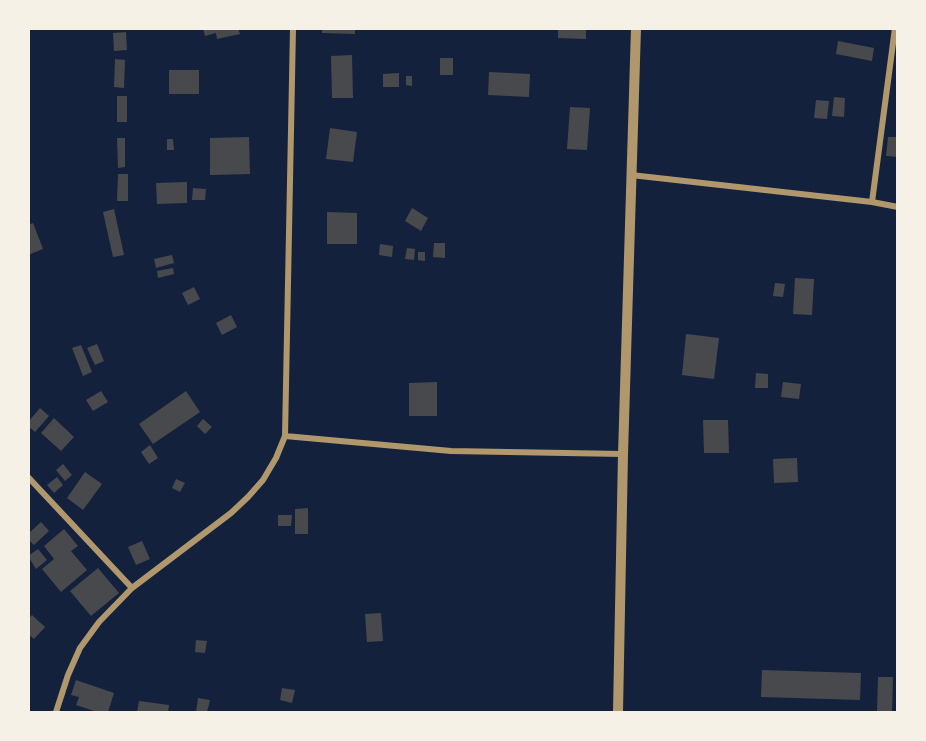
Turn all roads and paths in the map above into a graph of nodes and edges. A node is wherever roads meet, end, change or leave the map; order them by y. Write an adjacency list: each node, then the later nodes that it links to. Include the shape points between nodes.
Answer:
1 (293, 28): 7 (street)
2 (636, 28): 4 (street)
3 (895, 28): 5 (street)
4 (631, 175): 5 (street); 8 (street)
5 (872, 202): 6 (street)
6 (897, 207)
7 (285, 436): 8 (street, via 451,452); 10 (street, via 263,480 231,513)
8 (623, 454): 12 (street)
9 (28, 477): 10 (street)
10 (132, 588): 11 (street, via 80,648)
11 (56, 712)
12 (618, 712)

